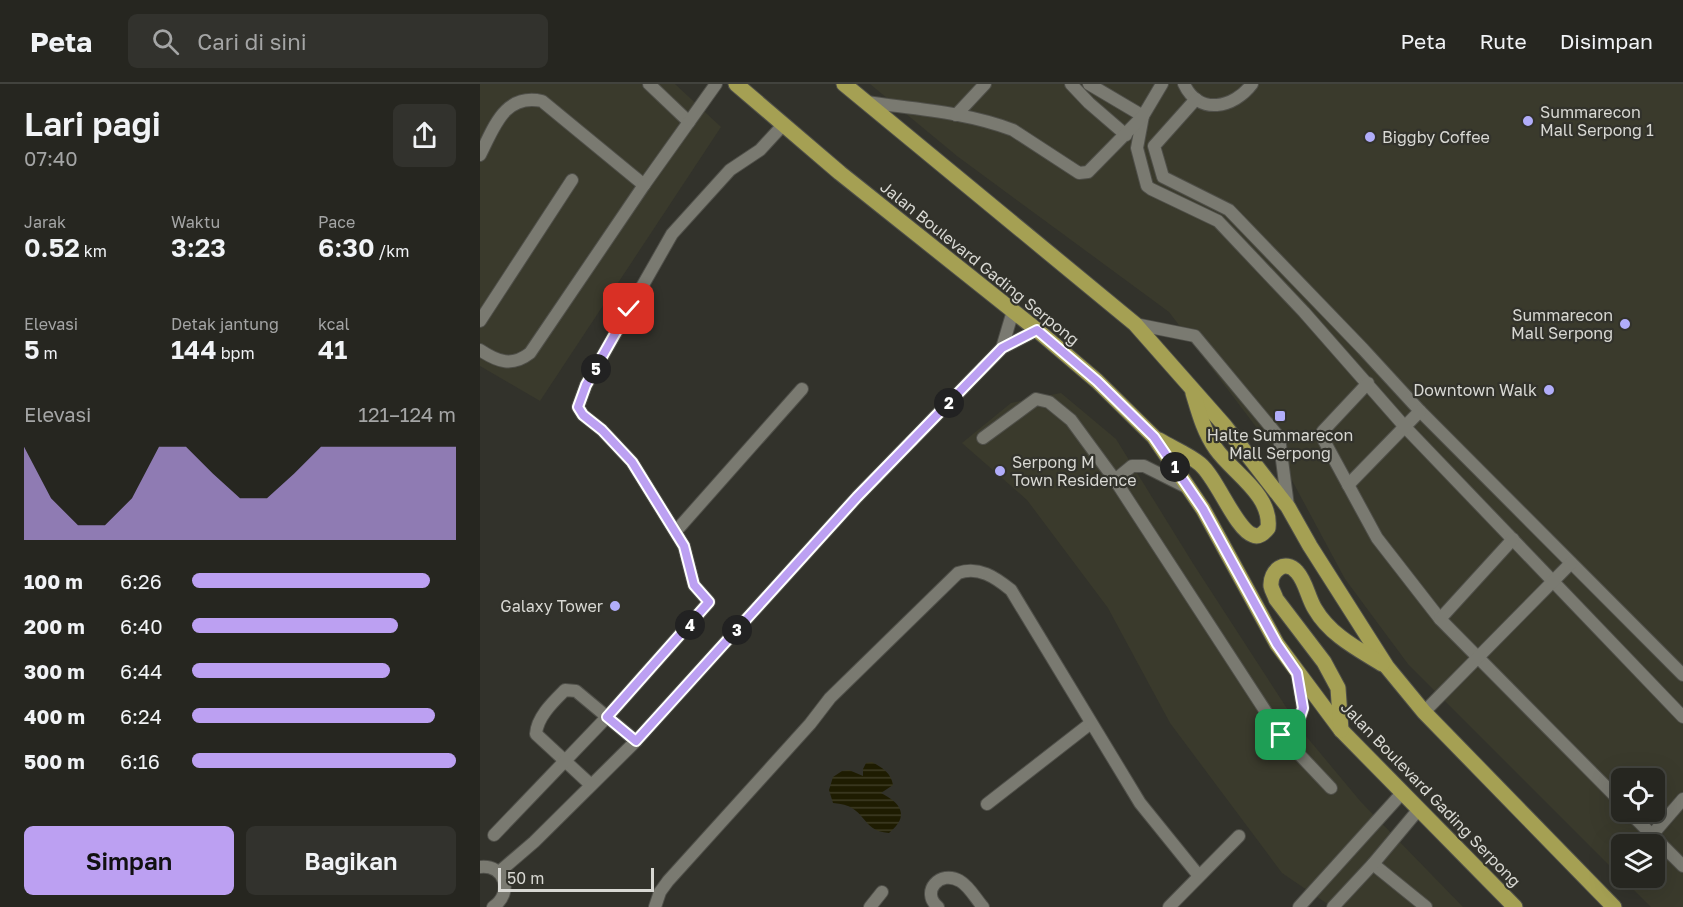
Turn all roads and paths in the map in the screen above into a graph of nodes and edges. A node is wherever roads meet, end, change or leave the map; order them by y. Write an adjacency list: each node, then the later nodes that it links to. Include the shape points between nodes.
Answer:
1 (649, 84): 15 (street)
2 (717, 84): 15 (street)
3 (736, 84): 16 (main road, Jalan Boulevard Gading Serpong)
4 (844, 84): 12 (main road)
5 (985, 84): 13 (street)
6 (1071, 84): 17 (street)
7 (1089, 84): 14 (street)
8 (1162, 84): 14 (street)
9 (1184, 84): 11 (street)
10 (1252, 84): 11 (street, via 1237,100 1227,104)
11 (1196, 99): 21 (street, via 1154,149 1166,180)
12 (864, 102): 13 (street); 25 (main road)
13 (956, 114): 17 (street, via 1012,130 1079,173 1088,172)
14 (1143, 116): 17 (street); 22 (street, via 1137,148 1147,186)
15 (689, 122): 20 (street)
16 (783, 125): 23 (main road, Jalan Boulevard Gading Serpong); 42 (street, via 760,150 730,171 672,234 586,385 578,407 632,462)
17 (1126, 135)
18 (480, 155): 20 (street, via 501,114 522,100 542,100)
19 (572, 180): 24 (street)
20 (644, 185): 29 (street, via 530,353 510,363)
21 (1228, 210): 22 (street); 28 (street)
22 (1218, 221): 30 (street)
23 (1013, 310): 26 (main road, Jalan Boulevard Gading Serpong); 27 (street)
24 (480, 321)
25 (1135, 324): 32 (main road); 41 (street, via 1195,336 1279,437)
26 (1037, 330): 27 (street); 36 (main road, Jalan Boulevard Gading Serpong)
27 (1002, 348): 57 (street, via 857,497)
28 (1363, 349): 30 (street); 34 (street)
29 (480, 350)
30 (1350, 363): 31 (street)
31 (1368, 383): 35 (street); 39 (street, via 1322,433)
32 (1191, 388): 36 (main road, via 1204,429 1267,511 1268,528 1263,534 1249,534 1200,464); 41 (main road)
33 (802, 389): 42 (street)
34 (1420, 411): 35 (street); 44 (street)
35 (1405, 427): 39 (street); 43 (street)
36 (1154, 437): 40 (main road, Jalan Boulevard Gading Serpong)
37 (983, 438): 38 (street, via 1036,399 1044,399 1071,420)
38 (1115, 480): 40 (street, via 1132,466 1144,466); 56 (street)
39 (1348, 485): 46 (street, via 1377,538)
40 (1189, 488): 49 (main road, Jalan Boulevard Gading Serpong)
41 (1288, 507): 48 (main road)
42 (676, 531): 52 (street, via 694,585 709,602)
43 (1513, 539): 45 (street); 46 (street)
44 (1571, 563): 45 (street); 50 (street)
45 (1553, 582): 47 (street); 53 (street)
46 (1440, 620): 47 (street)
47 (1478, 657): 51 (street); 62 (street)
48 (1387, 667): 51 (main road); 55 (main road, via 1333,633 1315,610 1297,572 1289,566 1276,569 1271,588 1276,599 1324,662 1338,688)
49 (1297, 673): 55 (main road, Jalan Boulevard Gading Serpong); 56 (street, via 1303,708 1300,717)
50 (1683, 675)
51 (1424, 712): 87 (main road)
52 (607, 717): 57 (street); 58 (street); 58 (street, via 576,691 565,690 558,697 537,725 536,734)
53 (1683, 717)
54 (1091, 723): 64 (street); 75 (street, via 1140,803); 79 (street, via 1011,590 980,572 970,569 958,573 830,698 668,881)
55 (1341, 730): 61 (main road, Jalan Boulevard Gading Serpong)
56 (1281, 735): 60 (street)
57 (636, 741): 59 (street)
58 (564, 760): 59 (street); 68 (street)
59 (591, 785): 74 (street)
60 (1331, 788)
61 (1403, 792): 65 (main road, Jalan Boulevard Gading Serpong); 84 (street)
62 (1611, 792)
63 (1683, 799): 67 (street)
64 (987, 804)
65 (1419, 809): 71 (street); 78 (main road, Jalan Boulevard Gading Serpong)
66 (1639, 822): 67 (street)
67 (1652, 834)
68 (494, 835)
69 (1239, 836): 75 (street)
70 (1665, 847): 72 (street)
71 (1373, 864): 85 (street); 86 (street)
72 (1683, 866)
73 (480, 867): 74 (street)
74 (499, 872): 77 (street, via 505,887)
75 (1199, 876): 83 (street)
76 (882, 892): 80 (street)
77 (498, 906)
78 (1512, 906)
79 (655, 907)
80 (870, 907)
81 (938, 907): 82 (street, via 931,895 933,888 941,879 951,877 962,882)
82 (983, 907)
83 (1169, 907)
84 (1299, 907)
85 (1333, 907)
86 (1426, 907)
87 (1614, 907)

